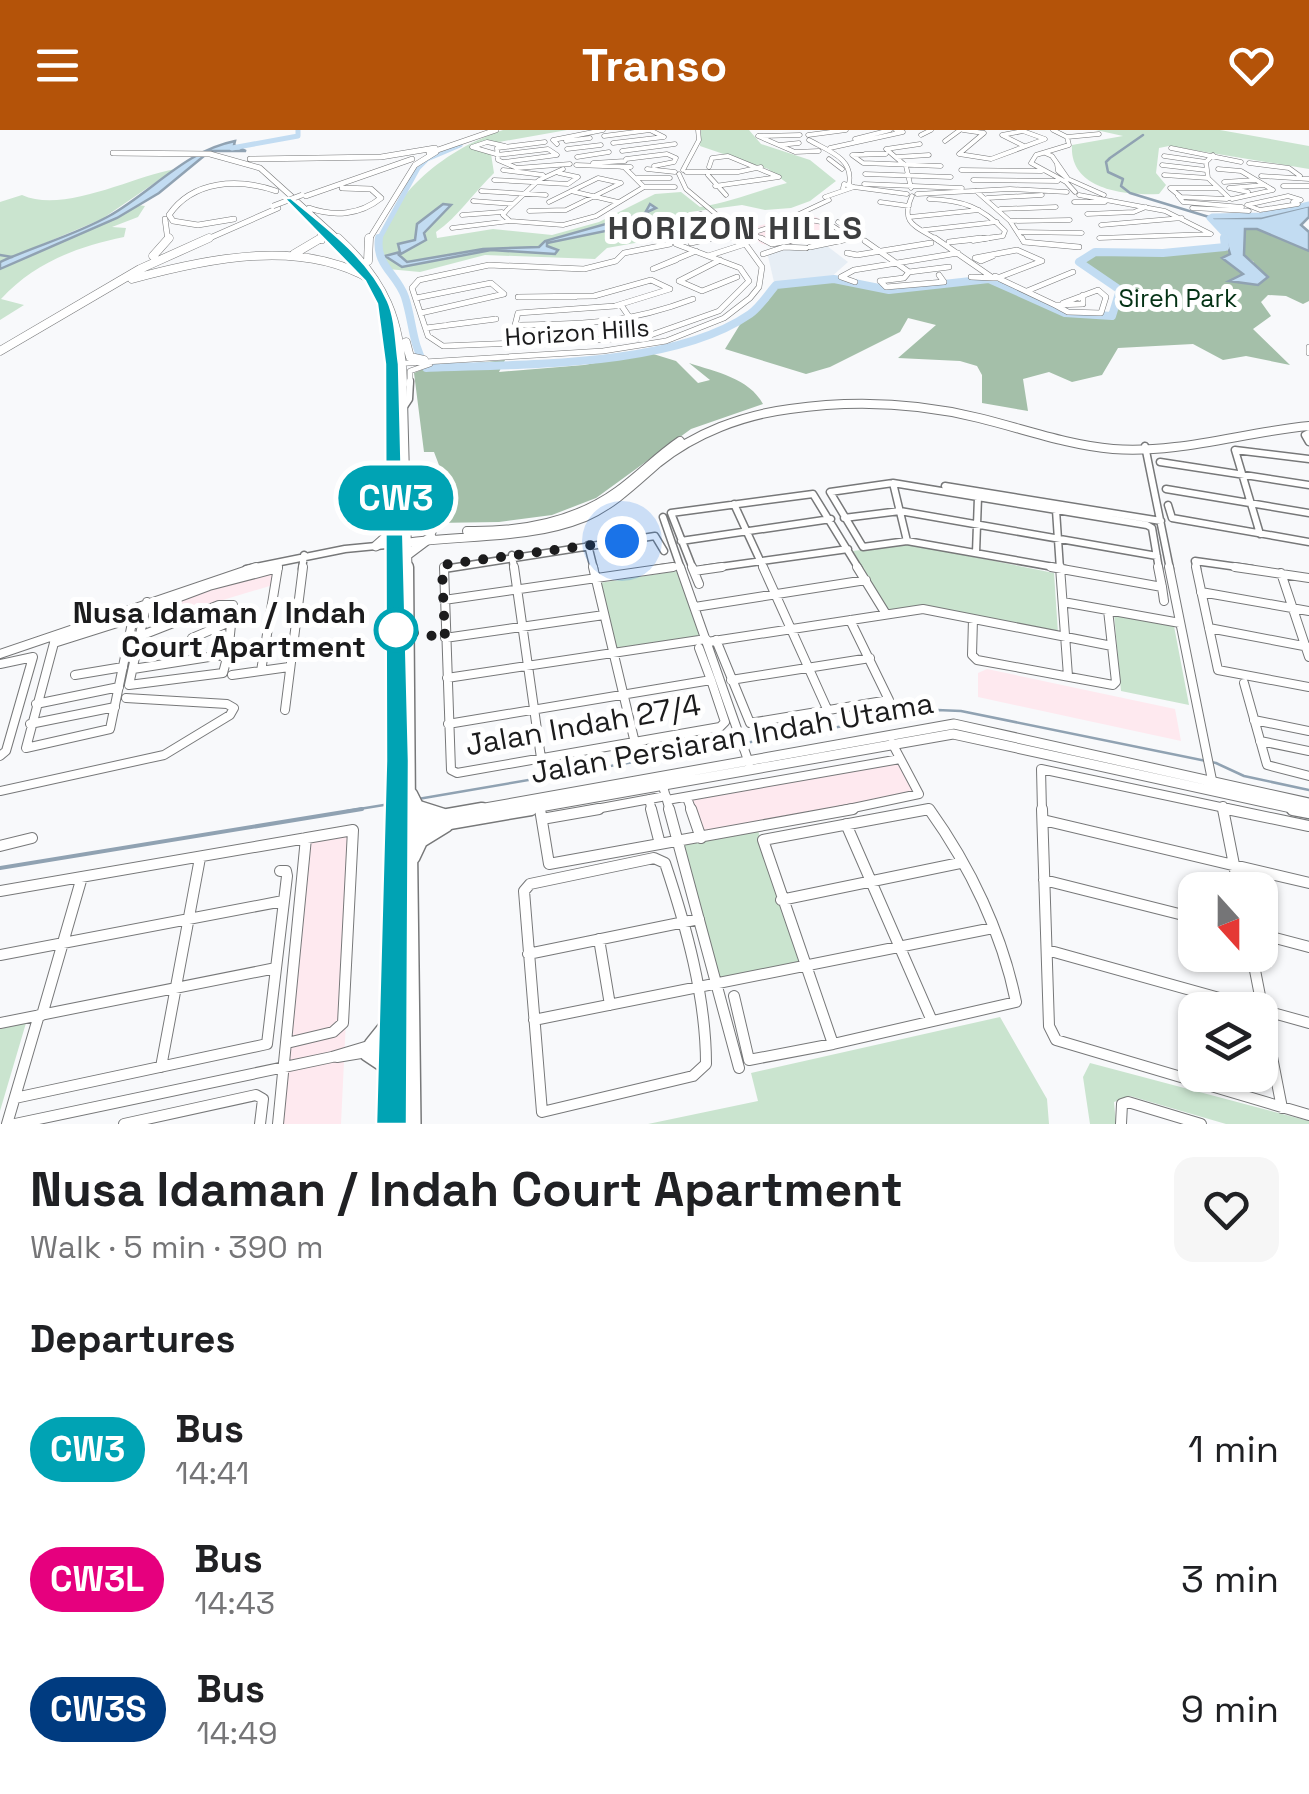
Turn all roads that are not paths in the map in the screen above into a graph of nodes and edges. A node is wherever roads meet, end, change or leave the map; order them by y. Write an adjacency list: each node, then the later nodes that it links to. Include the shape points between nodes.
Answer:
1 (492, 130): 29 (highway)
2 (653, 130): 10 (street); 20 (street, via 664,136)
3 (697, 130): 67 (street, via 699,140)
4 (846, 130): 13 (street); 17 (street)
5 (893, 130): 17 (street); 27 (street, via 903,132)
6 (930, 130): 14 (street)
7 (961, 130): 9 (street); 18 (street)
8 (1053, 130): 15 (street)
9 (985, 132): 26 (street, via 960,154 998,160)
10 (603, 133): 19 (street); 20 (street)
11 (757, 133): 13 (street); 25 (street)
12 (1099, 134): 15 (street)
13 (804, 135): 27 (street)
14 (921, 135)
15 (1068, 137): 35 (street, via 1066,147)
16 (590, 138): 19 (street)
17 (862, 138): 27 (street)
18 (945, 142)
19 (557, 143): 30 (street)
20 (613, 143): 32 (street)
21 (800, 143): 25 (street)
22 (526, 144): 31 (street)
23 (676, 144): 32 (street)
24 (920, 144): 45 (street, via 886,149)
25 (776, 146): 33 (street)
26 (1024, 146): 26 (street, via 1044,137 1019,130 1002,135)
27 (828, 147): 50 (street)
28 (1172, 148): 40 (street)
29 (437, 149): 42 (highway, via 376,157); 82 (highway); 111 (highway); 193 (highway, via 415,165 367,241)
30 (567, 149): 43 (street); 43 (street, via 600,144 610,152)
31 (498, 150): 49 (street); 49 (street, via 556,154)
32 (622, 150): 55 (street)
33 (819, 151)
34 (679, 153): 37 (street)
35 (1044, 153): 68 (street, via 1030,161); 119 (street, via 1068,179)
36 (192, 154): 36 (highway, via 113,153); 41 (highway)
37 (667, 154): 55 (street); 59 (street, via 676,161)
38 (865, 154): 57 (street, via 852,155 862,163)
39 (929, 155): 45 (street)
40 (1213, 155): 47 (street); 48 (street)
41 (210, 156): 42 (highway); 100 (highway, via 245,166); 187 (highway, via 229,164 231,172 169,206 169,242)
42 (226, 156): 88 (highway, via 260,168)
43 (576, 156): 54 (street)
44 (1164, 156): 47 (street)
45 (897, 157): 57 (street)
46 (829, 159): 53 (street)
47 (1206, 162): 66 (street)
48 (1241, 162)
49 (500, 163): 54 (street)
50 (847, 163): 53 (street); 97 (street)
51 (1249, 163): 77 (street, via 1289,168)
52 (589, 164): 55 (street)
53 (836, 164): 62 (street)
54 (572, 165): 55 (street); 71 (street); 72 (street, via 582,170)
55 (626, 165): 59 (street); 81 (street)
56 (1162, 165): 66 (street)
57 (906, 166): 58 (street); 75 (street)
58 (941, 166)
59 (643, 167): 67 (street)
60 (709, 167): 61 (street, via 712,158 724,156)
61 (761, 168): 67 (street); 93 (street, via 779,178)
62 (842, 169)
63 (1230, 169): 87 (street)
64 (502, 170): 71 (street)
65 (961, 170): 68 (street)
66 (1206, 170): 80 (street)
67 (681, 172): 160 (street, via 686,189)
68 (1042, 172): 85 (street)
69 (559, 173): 72 (street)
70 (865, 174): 75 (street)
71 (544, 175): 90 (street)
72 (576, 175): 90 (street, via 569,184)
73 (1164, 175): 80 (street)
74 (708, 176): 93 (street)
75 (910, 176): 78 (street); 110 (street)
76 (1261, 176): 77 (street)
77 (1300, 176): 89 (street)
78 (951, 177)
79 (670, 178): 81 (street)
80 (1208, 178): 99 (street)
81 (633, 179): 95 (street)
82 (342, 180): 88 (highway, via 358,164 318,160 276,169); 111 (highway)
83 (494, 180): 90 (street)
84 (973, 180): 85 (street, via 977,186 1056,187)
85 (1061, 180): 108 (street)
86 (1242, 180): 87 (street)
87 (1255, 180): 92 (street)
88 (274, 181): 128 (highway)
89 (1309, 182): 94 (street)
90 (532, 183): 107 (street)
91 (864, 184): 110 (street)
92 (1266, 185): 105 (street, via 1230,188); 106 (street, via 1273,190)
93 (715, 186): 109 (street)
94 (1282, 186)
95 (644, 187): 96 (street); 125 (street)
96 (675, 187)
97 (848, 187): 110 (street); 142 (street)
98 (962, 188): 110 (street)
99 (1218, 188): 104 (street); 120 (street)
100 (276, 191): 141 (highway, via 250,182 215,186 179,201 168,215 175,223 198,225); 157 (highway)
101 (481, 191): 107 (street)
102 (571, 191): 115 (street); 115 (street, via 598,178 621,182); 124 (street)
103 (976, 191): 108 (street); 110 (street); 118 (street)
104 (1172, 191): 117 (street); 120 (street)
105 (1244, 192): 106 (street); 114 (street)
106 (1264, 192): 114 (street)
107 (524, 193): 112 (street); 129 (street)
108 (1077, 193): 119 (street)
109 (726, 194)
110 (913, 194): 131 (street); 140 (street, via 967,200)
111 (305, 195): 128 (highway, via 356,187 382,196 370,207 341,213); 132 (highway, bridge)
112 (546, 195)
113 (1042, 195): 118 (street)
114 (1252, 195): 120 (street)
115 (595, 196): 125 (street); 145 (street)
116 (884, 196): 131 (street)
117 (1178, 196): 120 (street); 136 (street, via 1182,202)
118 (987, 198): 137 (street)
119 (1102, 198): 123 (street); 127 (street); 134 (street)
120 (1228, 198): 136 (street)
121 (1309, 200): 130 (street)
122 (473, 201): 129 (street)
123 (1117, 201)
124 (549, 202)
125 (618, 202): 158 (street, via 592,218)
126 (880, 202): 131 (street)
127 (1074, 202)
128 (301, 204): 193 (highway)
129 (513, 204): 144 (street)
130 (1296, 204): 138 (street); 138 (street, via 1301,200 1288,196 1247,205)
131 (906, 205): 161 (street, via 907,219)
132 (275, 207): 141 (highway); 162 (highway)
133 (1056, 207): 137 (street)
134 (1148, 208): 147 (street); 151 (street)
135 (1192, 208): 143 (street)
136 (1242, 208): 143 (street)
137 (999, 209): 152 (street)
138 (1271, 209): 143 (street)
139 (528, 210): 145 (street)
140 (979, 210): 149 (street); 155 (street)
141 (260, 211): 187 (highway)
142 (807, 211): 150 (street); 160 (street)
143 (1249, 211)
144 (502, 212): 148 (street); 154 (street)
145 (552, 214): 158 (street)
146 (701, 214): 165 (street, via 691,218 698,222 681,227)
147 (1087, 214)
148 (462, 215)
149 (910, 217)
150 (820, 218): 166 (street); 174 (street, via 842,231); 174 (street, via 751,233 772,244)
151 (1182, 218): 156 (street); 168 (street, via 1205,234)
152 (1010, 220): 153 (street); 163 (street)
153 (1070, 220)
154 (510, 221): 158 (street); 159 (street)
155 (997, 222): 161 (street); 167 (street)
156 (1101, 224)
157 (319, 226): 162 (highway, via 324,240 300,252 226,260 201,255 200,246); 193 (highway)
158 (554, 226)
159 (452, 228)
160 (735, 228): 165 (street); 172 (street); 212 (street, Horizon Hills, via 758,254 760,286 738,310 694,332 615,351)
161 (924, 230): 179 (street)
162 (220, 232): 199 (highway)
163 (1018, 232): 164 (street); 175 (street, via 1031,245)
164 (1082, 233)
165 (689, 236): 170 (street)
166 (857, 236): 174 (street); 174 (street); 177 (street)
167 (1002, 237): 169 (street); 178 (street)
168 (1099, 238)
169 (970, 240)
170 (674, 243): 176 (street); 201 (street, via 571,270 489,265 419,280 412,288)
171 (690, 243): 182 (street, via 730,235 742,244)
172 (755, 243): 174 (street); 181 (street)
173 (931, 243): 177 (street)
174 (806, 245): 181 (street)
175 (1079, 247)
176 (696, 251): 182 (street); 184 (street)
177 (880, 251): 180 (street); 186 (street)
178 (1022, 251): 183 (street); 194 (street, via 1042,262)
179 (958, 252): 186 (street); 194 (street)
180 (847, 253)
181 (763, 254): 214 (street, Horizon Hills, via 767,271 760,293 698,335 616,354 417,366)
182 (708, 256): 185 (street)
183 (993, 256)
184 (676, 260)
185 (720, 260): 196 (street, via 679,281 702,292); 210 (street, via 748,274 742,295 721,310)
186 (897, 263): 192 (street); 195 (street, via 841,277)
187 (137, 266): 211 (highway)
188 (949, 268): 191 (street)
189 (973, 268): 194 (street, via 969,278)
190 (1073, 272): 197 (street)
191 (937, 273): 192 (street); 192 (street, via 944,282 879,284)
192 (909, 275)
193 (372, 277): 199 (highway, via 335,261 279,258 167,270); 208 (highway); 213 (highway)
194 (997, 278): 197 (street)
195 (855, 282)
196 (715, 286)
197 (1026, 292): 203 (street)
198 (612, 293): 200 (street); 204 (street); 204 (street, via 652,280 670,289)
199 (92, 295): 211 (highway)
200 (575, 296): 200 (street, via 522,296 518,298 522,298)
201 (416, 298): 205 (street); 205 (street, via 488,284 504,294)
202 (693, 299): 206 (street)
203 (1055, 305): 203 (street, via 1101,313 1106,297 1098,290 1083,295 1083,304)
204 (622, 306): 206 (street); 206 (street, via 518,312 515,324)
205 (421, 313): 209 (street)
206 (631, 320): 210 (street)
207 (448, 325): 207 (street, via 489,323 496,319 490,317); 209 (street)
208 (398, 326): 212 (highway, via 408,355); 213 (highway)
209 (426, 328): 210 (street, via 434,343 449,346)
210 (643, 336)
211 (0, 347)
212 (424, 360): 213 (street, Horizon Hills)
213 (397, 363): 214 (highway); 244 (highway)
214 (402, 408): 244 (highway)
215 (1309, 423): 219 (main road); 220 (main road)
216 (1309, 433): 217 (street)
217 (1309, 442)
218 (1100, 448): 219 (main road); 222 (main road); 242 (main road, via 916,407 784,409 696,438 583,518 503,538)
219 (1146, 448): 220 (main road); 222 (street); 242 (main road, via 1074,440 916,403 781,405 689,436 617,491 564,518 504,532)
220 (1190, 448): 222 (main road)
221 (1309, 459): 224 (street, via 1239,448 1234,452)
222 (1148, 461): 228 (street)
223 (1160, 462): 224 (street)
224 (1241, 474): 226 (street); 231 (street)
225 (893, 484): 229 (street); 234 (street); 237 (street, via 830,492)
226 (1309, 485)
227 (946, 486): 239 (street)
228 (1161, 488): 231 (street); 239 (street)
229 (978, 498): 233 (street); 240 (street)
230 (734, 504): 236 (street); 238 (street, via 813,494); 241 (street)
231 (1251, 504): 235 (street); 243 (street)
232 (1168, 506): 243 (street, via 1172,518)
233 (1056, 510): 245 (street); 255 (street, via 1150,526)
234 (900, 512): 237 (street); 240 (street); 247 (street)
235 (1309, 513)
236 (667, 515): 246 (street); 259 (street)
237 (844, 518): 247 (street, via 863,547)
238 (831, 520): 241 (street); 250 (street)
239 (1161, 520): 284 (street)
240 (977, 524): 245 (street); 252 (street)
241 (746, 530): 246 (street); 257 (street)
242 (431, 534): 244 (highway); 244 (main road); 256 (highway)
243 (1260, 534): 248 (street)
244 (397, 538): 253 (street); 256 (highway); 341 (highway)
245 (1058, 538): 255 (street); 260 (street)
246 (682, 541): 261 (street)
247 (907, 541): 252 (street)
248 (1309, 542)
249 (588, 545): 251 (street, via 657,536); 254 (street); 263 (street)
250 (848, 549): 257 (street); 265 (street)
251 (664, 551)
252 (976, 553): 260 (street)
253 (304, 555): 258 (street); 303 (street)
254 (512, 556): 268 (street); 271 (street, via 444,566)
255 (1157, 556): 267 (street)
256 (406, 558): 341 (highway)
257 (760, 561): 261 (street); 270 (street)
258 (278, 564): 274 (street); 306 (street)
259 (680, 566): 263 (street); 275 (street)
260 (1061, 568): 267 (street); 273 (street)
261 (694, 571): 266 (street)
262 (1281, 573): 264 (street); 269 (street, via 1196,560); 276 (street)
263 (595, 578): 268 (street); 280 (street)
264 (1309, 578)
265 (866, 580): 270 (street); 279 (street)
266 (699, 584)
267 (1162, 587): 272 (street)
268 (517, 589): 271 (street); 285 (street)
269 (1201, 592): 276 (street); 287 (street)
270 (775, 594): 275 (street); 286 (street)
271 (444, 600): 291 (street)
272 (1164, 601)
273 (1063, 602): 277 (street); 289 (street)
274 (146, 606): 288 (street); 292 (street)
275 (695, 607): 293 (street)
276 (1292, 608): 278 (street); 295 (street)
277 (1108, 610): 284 (street); 294 (street)
278 (1309, 611)
279 (886, 614): 281 (street, via 923,609); 283 (street)
280 (604, 615): 285 (street); 296 (street)
281 (973, 619): 289 (street); 309 (street, via 975,658)
282 (232, 620): 288 (street, via 232,605 225,604); 290 (street); 298 (street)
283 (850, 620): 286 (street); 300 (street)
284 (1180, 623): 338 (street)
285 (522, 627): 291 (street); 302 (street)
286 (791, 628): 293 (street); 305 (street)
287 (1209, 628): 295 (street); 314 (street, via 1218,670)
288 (140, 636): 304 (street)
289 (1064, 636): 294 (street); 309 (street)
290 (192, 638)
291 (445, 638): 310 (street)
292 (55, 639): 297 (street); 304 (street, via 132,617); 318 (street)
293 (707, 642): 296 (street); 311 (street); 312 (street); 336 (street)
294 (1112, 646): 309 (street, via 1114,685)
295 (1307, 646): 299 (street)
296 (613, 653): 302 (street); 316 (street)
297 (0, 654)
298 (228, 654): 304 (street); 304 (street, via 223,673 134,686)
299 (1309, 657)
300 (870, 658): 305 (street); 322 (street, via 889,700)
301 (0, 664): 326 (street, via 33,657)
302 (528, 666): 310 (street); 321 (street)
303 (289, 667): 306 (street); 320 (street)
304 (128, 668): 308 (street); 315 (street)
305 (808, 668): 312 (street); 322 (street)
306 (261, 671): 307 (street)
307 (232, 674)
308 (75, 675)
309 (1068, 676)
310 (446, 678): 325 (street)
311 (711, 680): 316 (street); 330 (street, Jalan Indah 27/4, via 724,726)
312 (731, 680): 322 (street, via 750,723)
313 (1244, 682): 323 (street)
314 (1309, 686)
315 (119, 687): 318 (street); 319 (street)
316 (623, 696): 321 (street); 330 (street)
317 (126, 698): 340 (street, via 234,708 164,755)
318 (36, 704): 324 (street)
319 (115, 706): 324 (street); 324 (street, via 105,732 26,748)
320 (284, 710)
321 (534, 710): 325 (street); 334 (street)
322 (828, 710)
323 (1254, 720): 327 (street); 329 (street)
324 (30, 724)
325 (448, 724): 334 (street, Jalan Indah 27/4, via 451,770)
326 (12, 728): 328 (street); 333 (street)
327 (1309, 731)
328 (0, 732)
329 (1260, 741): 332 (street); 337 (street, via 1268,766)
330 (635, 743): 334 (street, Jalan Indah 27/4)
331 (892, 744): 335 (street); 336 (main road, Jalan Persiaran Indah Utama); 338 (main road, Jalan Persiaran Indah Utama, via 953,734)
332 (1309, 751)
333 (0, 756)
334 (541, 758)
335 (900, 759): 342 (street); 355 (street, via 919,796)
336 (750, 764): 338 (main road, Jalan Persiaran Indah Utama, via 954,724); 339 (main road, Jalan Persiaran Indah Utama)
337 (1309, 776)
338 (1213, 786): 344 (main road, Jalan Persiaran Indah Utama); 346 (main road, Jalan Persiaran Indah Utama)
339 (664, 789): 342 (street); 343 (street); 347 (main road, Jalan Persiaran Indah Utama); 349 (main road, Jalan Persiaran Indah Utama); 356 (street)
340 (0, 791)
341 (403, 792): 348 (highway); 348 (highway)
342 (687, 798): 355 (street)
343 (649, 799): 347 (street); 357 (street)
344 (1309, 803)
345 (1223, 806): 350 (street, via 1041,769); 352 (street); 361 (street)
346 (1309, 812)
347 (541, 813): 349 (main road, Jalan Persiaran Indah Utama); 357 (street, via 549,864)
348 (405, 820): 349 (highway); 349 (main road, Jalan Persiaran Indah Utama); 362 (highway); 401 (highway)
349 (444, 820): 362 (highway, via 420,840)
350 (1042, 820): 361 (street); 366 (street)
351 (846, 824): 360 (street, via 929,809); 367 (street); 370 (street, via 763,840)
352 (1309, 826)
353 (32, 838): 358 (street)
354 (306, 838): 359 (street); 400 (street); 400 (street, via 353,830 341,1027)
355 (701, 838): 356 (street)
356 (678, 842): 357 (street); 374 (street)
357 (660, 844)
358 (0, 846)
359 (200, 858): 365 (street); 373 (street)
360 (960, 863): 367 (street); 376 (street)
361 (1235, 865): 364 (street); 368 (street)
362 (409, 867): 396 (highway)
363 (280, 871): 371 (street, via 287,876)
364 (1236, 872)
365 (82, 877): 369 (street); 379 (street)
366 (1044, 880): 372 (street); 382 (street)
367 (872, 881): 370 (street); 380 (street)
368 (1309, 884)
369 (0, 890)
370 (781, 900): 385 (street)
371 (283, 901): 373 (street); 386 (street)
372 (1178, 914)
373 (188, 919): 379 (street); 388 (street)
374 (700, 919): 375 (street); 387 (street)
375 (681, 923): 377 (street); 383 (street, via 665,863 654,858 526,888); 389 (street)
376 (992, 928): 380 (street); 397 (street, via 1016,1002)
377 (599, 939): 383 (street); 392 (street)
378 (1278, 939): 381 (street)
379 (62, 943): 384 (street); 394 (street)
380 (900, 946): 385 (street); 397 (street)
381 (1309, 947)
382 (1047, 950): 390 (street); 409 (street, via 1048,1026 1056,1040)
383 (528, 954): 395 (street)
384 (0, 955)
385 (804, 967): 387 (street); 402 (street)
386 (276, 968): 388 (street); 405 (street, via 267,1044)
387 (717, 986): 389 (street); 406 (street)
388 (176, 988): 394 (street); 405 (street)
389 (696, 990): 392 (street); 411 (street, via 708,1053 704,1068)
390 (1201, 992)
391 (734, 996): 402 (street, via 749,1060)
392 (610, 1005): 395 (street)
393 (1278, 1013): 398 (street)
394 (40, 1015): 399 (street); 408 (street)
395 (534, 1020): 411 (street)
396 (412, 1021): 401 (highway); 404 (highway)
397 (932, 1021): 402 (street)
398 (1309, 1022)
399 (0, 1023)
400 (287, 1042): 403 (street)
401 (384, 1042): 403 (street); 404 (highway); 418 (highway)
402 (833, 1044)
403 (285, 1065): 414 (street); 417 (street)
404 (412, 1066): 419 (highway)
405 (161, 1068): 408 (street)
406 (738, 1068)
407 (1278, 1090): 409 (street)
408 (15, 1098): 413 (street)
409 (1282, 1108): 410 (street)
410 (1309, 1116)
411 (539, 1118)
412 (154, 1121): 415 (street); 416 (street, via 261,1096)
413 (8, 1124)
414 (16, 1124)
415 (124, 1124)
416 (260, 1124)
417 (278, 1124)
418 (391, 1124)
419 (413, 1124)
420 (1121, 1124): 421 (street, via 1122,1104 1128,1102)
421 (1201, 1124)

